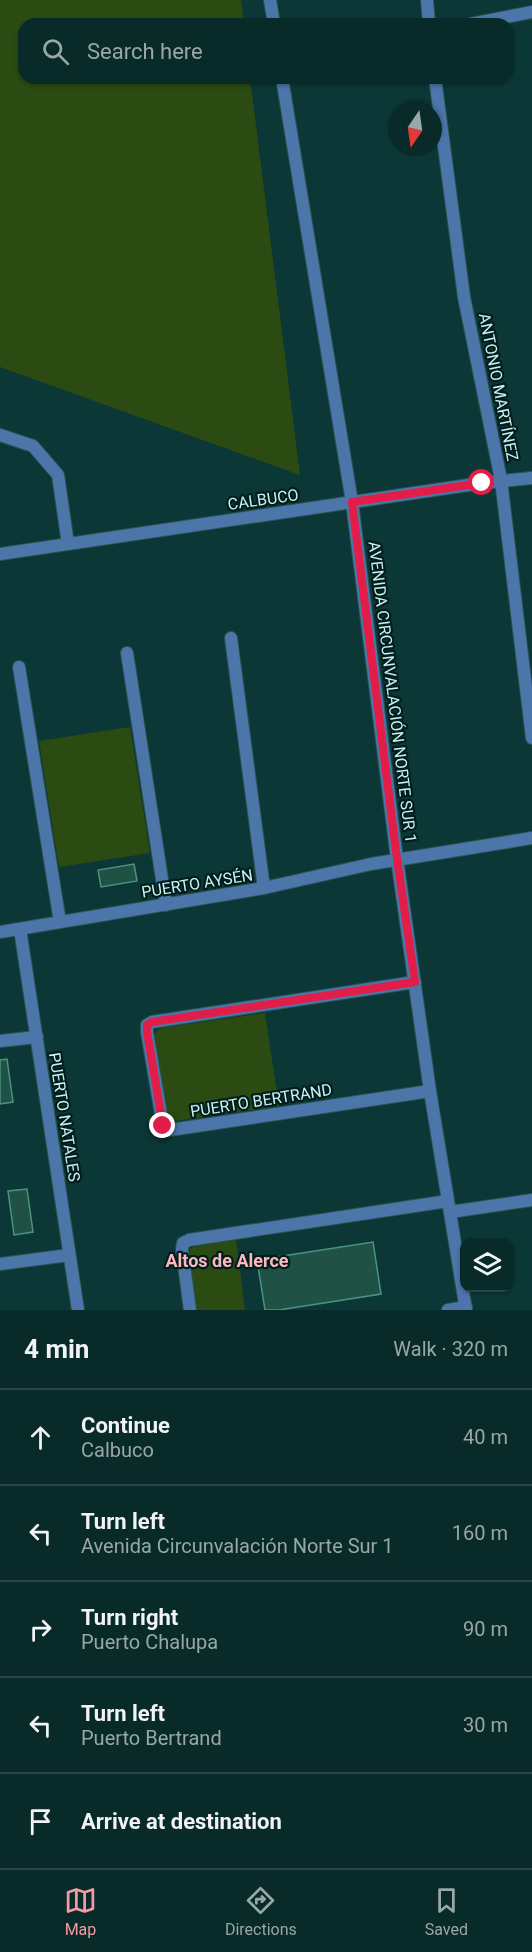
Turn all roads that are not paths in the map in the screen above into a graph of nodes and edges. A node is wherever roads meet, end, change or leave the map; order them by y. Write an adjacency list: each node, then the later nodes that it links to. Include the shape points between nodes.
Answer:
1 (270, 0): 4 (street)
2 (427, 0): 5 (street)
3 (532, 12): 6 (street)
4 (273, 18)
5 (428, 18)
6 (501, 18)
7 (283, 84): 12 (street, AVENIDA CIRCUNVALACIÓN NORTE SUR 1)
8 (436, 84): 11 (street, ANTONIO MARTÍNEZ, via 464,297)
9 (0, 435): 13 (street, via 33,446 58,475)
10 (532, 478): 11 (street, CALBUCO)
11 (501, 480): 12 (street, CALBUCO); 18 (street, ANTONIO MARTÍNEZ)
12 (352, 502): 13 (street, CALBUCO); 20 (street, AVENIDA CIRCUNVALACIÓN NORTE SUR 1)
13 (68, 544): 14 (street, CALBUCO)
14 (0, 555)
15 (231, 638): 21 (street)
16 (127, 653): 22 (street)
17 (19, 667): 23 (street)
18 (532, 738)
19 (532, 838): 20 (street, PUERTO AYSÉN)
20 (397, 859): 21 (street, PUERTO AYSÉN); 26 (street, AVENIDA CIRCUNVALACIÓN NORTE SUR 1)
21 (264, 888): 22 (street, PUERTO AYSÉN)
22 (166, 905): 23 (street, PUERTO AYSÉN)
23 (60, 922): 24 (street, PUERTO AYSÉN)
24 (20, 929): 25 (street, PUERTO AYSÉN); 27 (street, PUERTO NATALES)
25 (0, 932)
26 (415, 982): 29 (street, AVENIDA CIRCUNVALACIÓN NORTE SUR 1); 29 (street, PUERTO BERTRAND, via 147,1025 163,1126 170,1130)
27 (36, 1037): 28 (street); 32 (street, PUERTO NATALES)
28 (0, 1041)
29 (430, 1091): 31 (street, AVENIDA CIRCUNVALACIÓN NORTE SUR 1)
30 (532, 1200): 31 (street)
31 (449, 1207): 34 (street, AVENIDA CIRCUNVALACIÓN NORTE SUR 1); 36 (street, via 189,1240 183,1243 182,1250)
32 (69, 1255): 33 (street); 35 (street, PUERTO NATALES)
33 (0, 1264)
34 (466, 1309): 37 (street)
35 (78, 1310)
36 (190, 1310)
37 (448, 1310)

